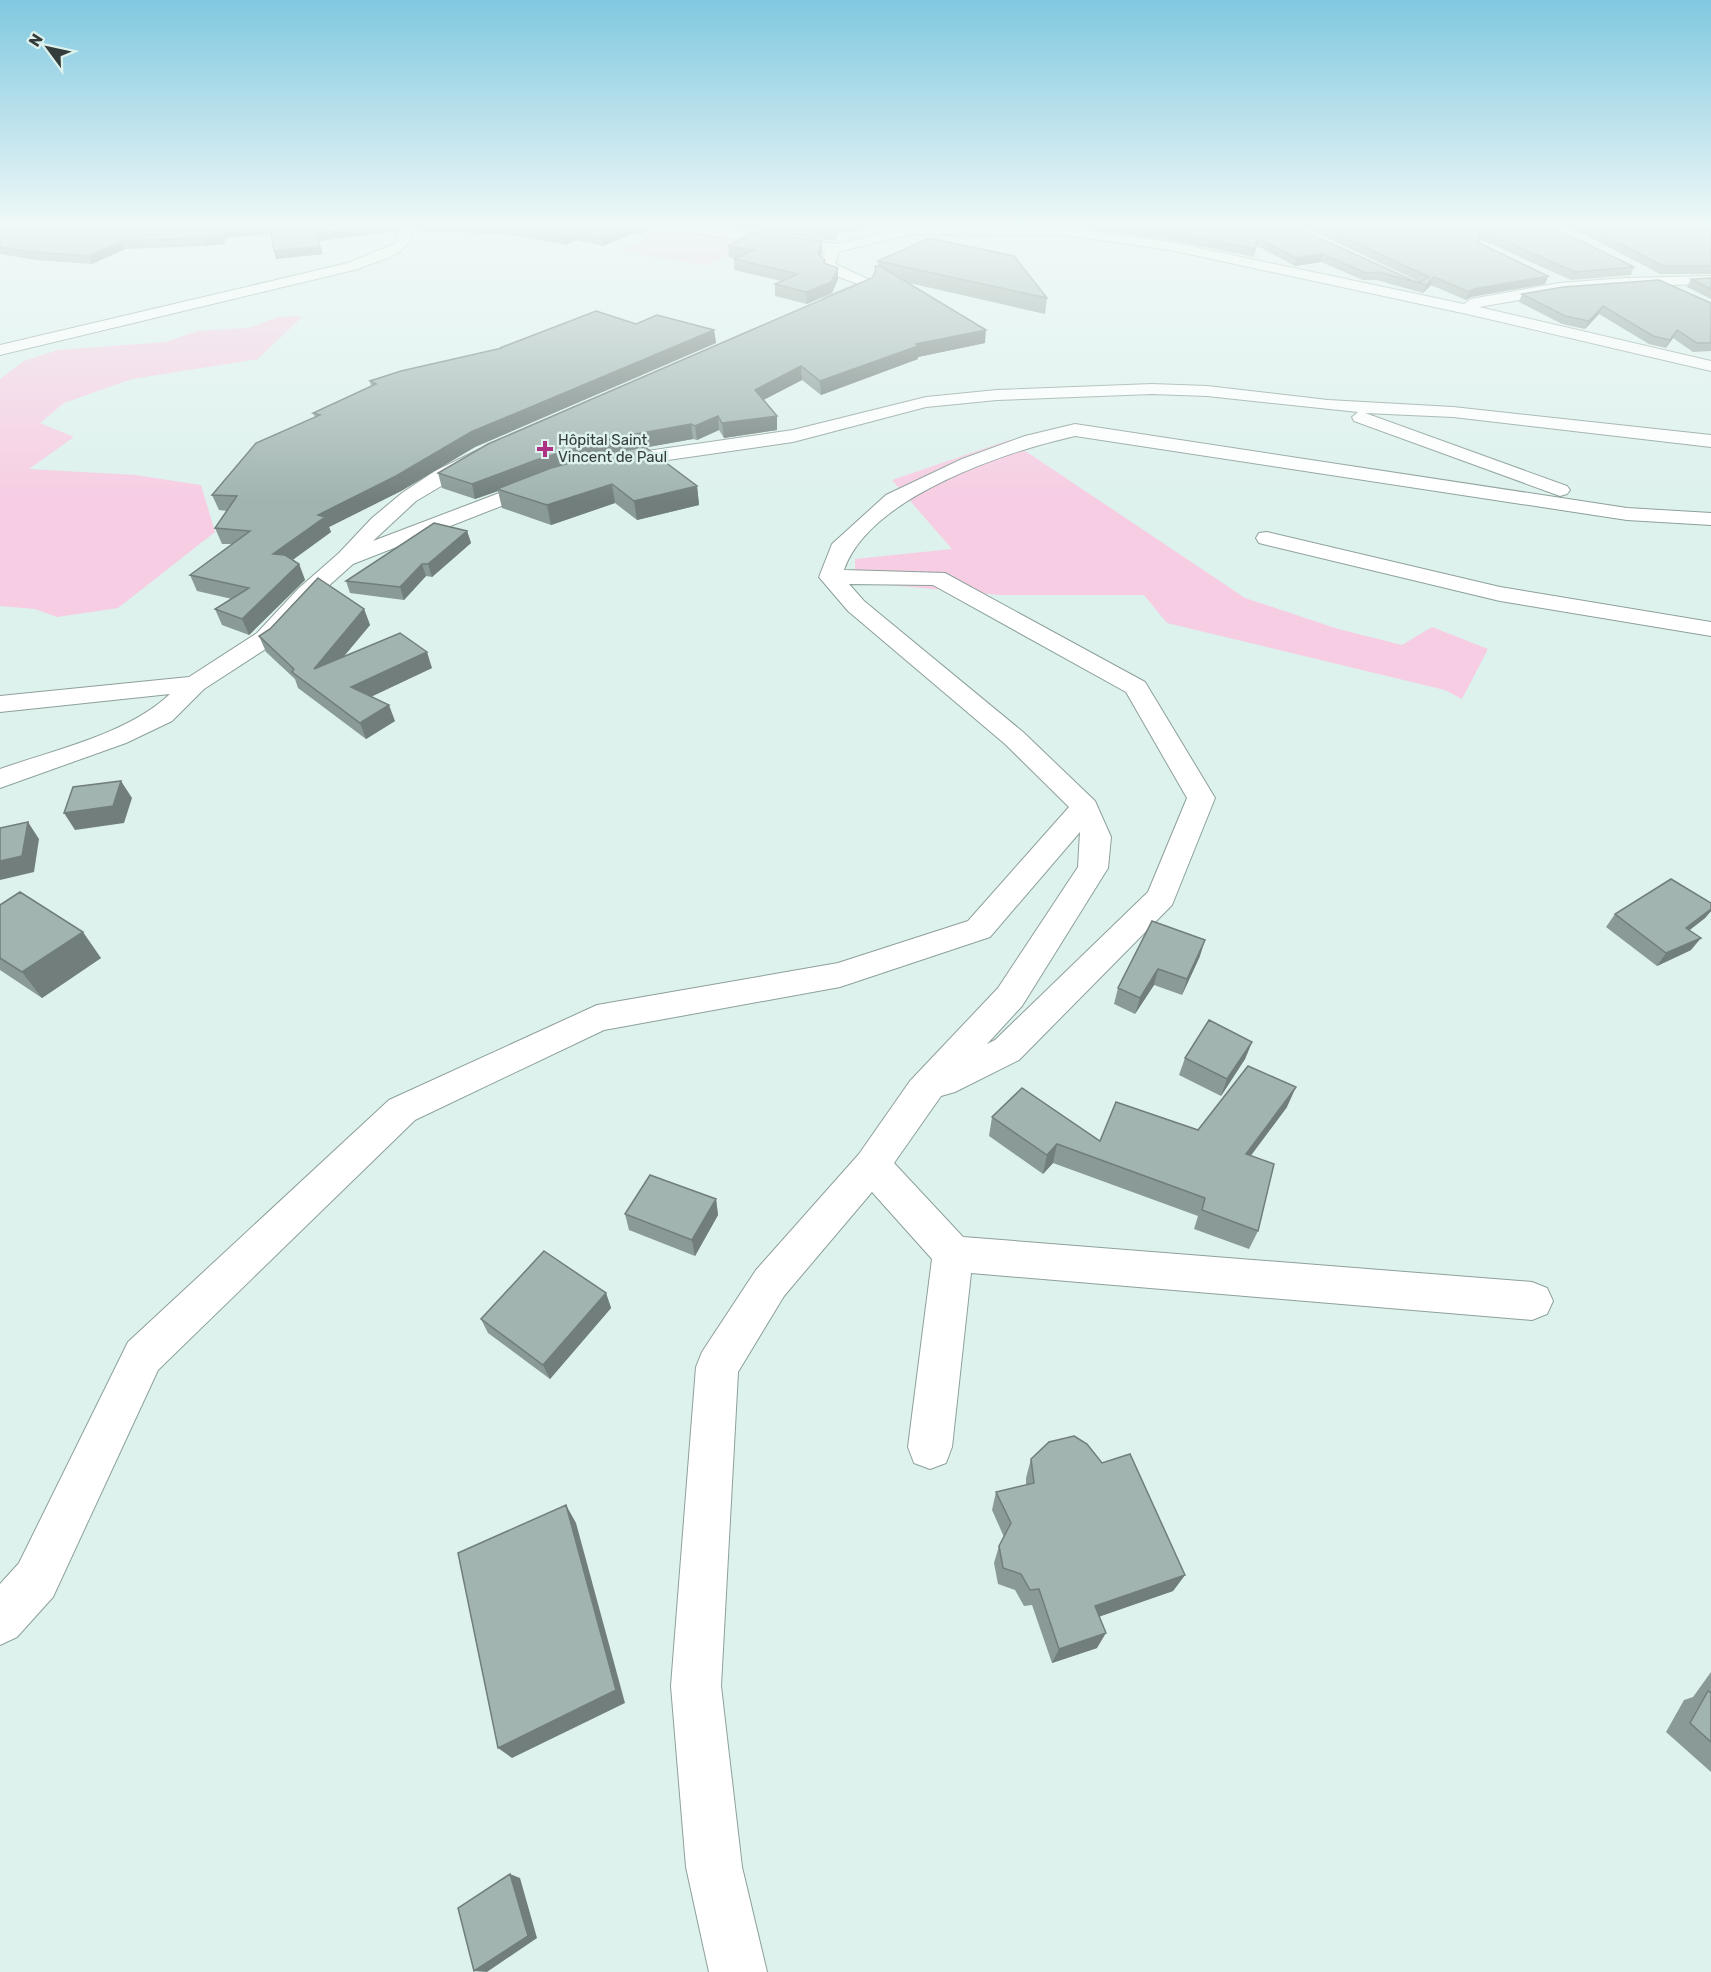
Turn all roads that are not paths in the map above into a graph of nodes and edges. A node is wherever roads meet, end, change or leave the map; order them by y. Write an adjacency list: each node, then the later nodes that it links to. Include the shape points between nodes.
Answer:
1 (139, 317): 3 (street)
2 (1506, 317): 4 (street)
3 (0, 350)
4 (1711, 366)
5 (1328, 405): 6 (street, via 1453,412); 8 (street, via 1152,389 997,394 926,402 793,436); 10 (street)
6 (1711, 441)
7 (494, 449): 14 (street, via 431,479 370,530)
8 (596, 466)
9 (556, 478): 14 (street)
10 (1628, 514): 11 (street); 13 (street); 15 (street, via 1075,430 1032,440 969,463 893,499 840,549)
11 (1711, 519)
12 (1267, 538): 16 (street, via 1500,594)
13 (1701, 540)
14 (345, 559): 17 (street, via 306,594 267,638)
15 (830, 577): 20 (street, via 856,606 1014,738); 21 (street, via 938,578 1136,687 1201,798 1161,897 1007,1050)
16 (1711, 629)
17 (195, 684): 18 (street); 19 (street, via 163,716 140,728)
18 (0, 704)
19 (0, 779)
20 (1085, 807): 21 (street, via 1096,837 1093,868 1010,997); 26 (street, via 980,930 840,975 597,1018 402,1110 143,1356 36,1580)
21 (923, 1091): 22 (street)
22 (872, 1165): 23 (street); 27 (street, via 770,1282 717,1367 696,1686 714,1867)
23 (953, 1254): 24 (street); 25 (street)
24 (1532, 1301)
25 (930, 1447)
26 (0, 1620)
27 (738, 1972)

